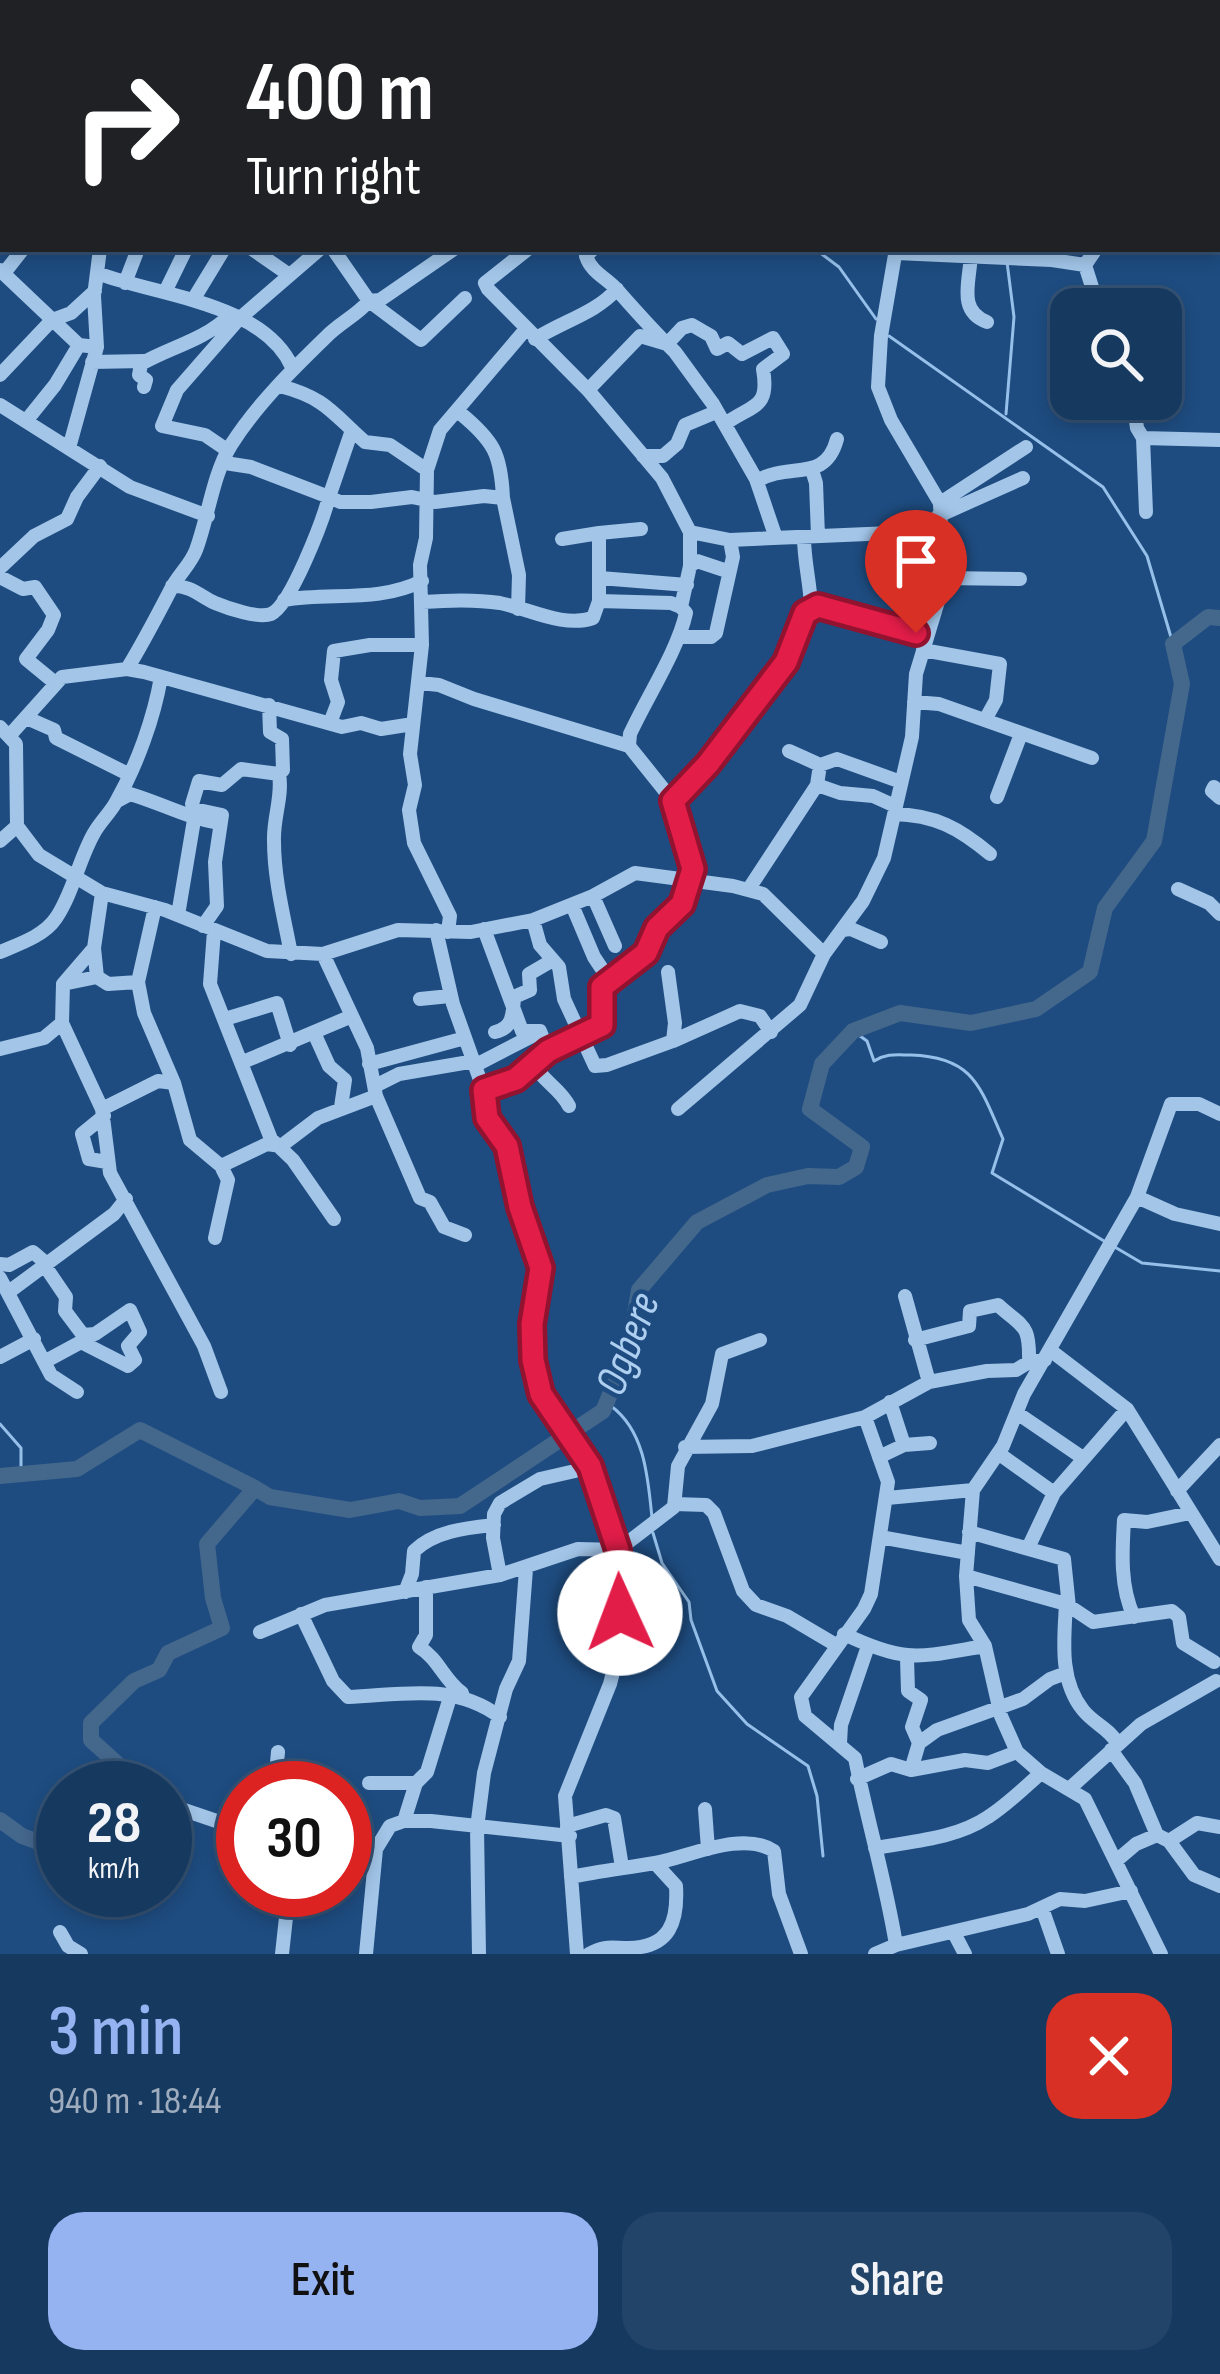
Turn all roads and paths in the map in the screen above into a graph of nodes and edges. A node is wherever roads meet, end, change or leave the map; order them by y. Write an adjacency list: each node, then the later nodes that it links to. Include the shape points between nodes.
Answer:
1 (100, 252): 18 (street)
2 (137, 252): 20 (street)
3 (185, 252): 24 (street)
4 (222, 252): 26 (street)
5 (256, 252): 19 (street)
6 (316, 252): 19 (street)
7 (335, 252): 27 (street)
8 (450, 252): 27 (street)
9 (590, 252): 22 (street, via 590,268)
10 (896, 252): 64 (street, via 878,387)
11 (921, 252): 14 (street)
12 (1094, 252): 16 (street)
13 (517, 253): 31 (street, via 485,284)
14 (971, 254): 15 (street); 30 (street, via 967,308)
15 (1052, 254): 16 (street)
16 (1085, 266): 21 (street)
17 (2, 271): 29 (street)
18 (100, 274): 20 (street); 23 (street)
19 (288, 274): 28 (street)
20 (125, 284): 24 (street)
21 (1093, 288)
22 (617, 289): 31 (street, via 600,308); 32 (street)
23 (95, 290): 29 (street); 34 (street)
24 (166, 290): 26 (street)
25 (465, 298): 27 (street, via 421,340)
26 (193, 300): 28 (street)
27 (369, 301): 36 (street)
28 (234, 317): 35 (street); 36 (street, via 285,350); 54 (street, via 177,390 162,426 205,435)
29 (52, 320): 33 (street); 37 (street)
30 (987, 322)
31 (531, 334): 40 (street); 42 (street)
32 (667, 344): 40 (street, via 640,336); 43 (street); 43 (street, via 692,325 717,349 728,343 742,353 773,338 783,354 763,369 761,401)
33 (79, 345): 34 (street); 45 (street)
34 (94, 355): 35 (street); 52 (street)
35 (144, 361): 39 (street)
36 (292, 367): 38 (street)
37 (0, 375)
38 (280, 386): 47 (street, via 308,394); 54 (street)
39 (144, 387)
40 (588, 389): 53 (street)
41 (5, 408): 45 (street); 46 (street)
42 (454, 414): 56 (street, via 435,438); 62 (street, via 497,452)
43 (721, 418): 53 (street, via 685,425 663,456); 59 (street)
44 (1136, 420): 48 (street)
45 (26, 421): 52 (street)
46 (0, 426)
47 (352, 430): 56 (street); 60 (street)
48 (1143, 438): 50 (street); 63 (street)
49 (838, 439): 57 (street, via 832,457)
50 (1220, 440)
51 (1026, 447): 64 (street)
52 (69, 448): 55 (street)
53 (643, 456): 67 (street)
54 (226, 457): 60 (street); 65 (street)
55 (100, 466): 65 (street, via 130,487); 74 (street, via 68,519 34,536)
56 (427, 470): 61 (street)
57 (812, 470): 59 (street); 69 (street)
58 (1022, 478): 64 (street)
59 (757, 481): 70 (street)
60 (329, 497): 61 (street); 83 (street)
61 (424, 498): 62 (street); 80 (street)
62 (503, 498): 88 (street, via 520,575)
63 (1146, 512)
64 (940, 514): 69 (street, via 920,530); 78 (street)
65 (208, 516): 82 (street, via 195,555)
66 (641, 529): 68 (street)
67 (690, 532): 72 (street); 73 (street)
68 (599, 533): 71 (street); 77 (street)
69 (811, 536): 70 (street); 87 (street, via 802,563)
70 (776, 538): 72 (street)
71 (562, 539)
72 (730, 540): 75 (street)
73 (690, 566): 75 (street); 81 (street)
74 (0, 568)
75 (727, 571): 89 (street, via 716,633)
76 (0, 577): 94 (street, via 35,586 51,606 48,630 26,659)
77 (600, 578): 81 (street); 84 (street)
78 (943, 578): 79 (street); 90 (street)
79 (1020, 579)
80 (422, 581): 83 (street, via 380,595); 85 (street)
81 (686, 585): 86 (street)
82 (172, 586): 83 (street, via 265,616); 92 (street)
83 (284, 600)
84 (598, 601): 86 (street); 88 (street, via 593,618 581,622)
85 (423, 602): 88 (street); 91 (street)
86 (679, 607): 89 (street)
87 (811, 607): 90 (street); 114 (street, via 786,662)
88 (518, 609)
89 (680, 637): 104 (street)
90 (925, 644): 96 (street); 99 (street, via 1000,664)
91 (422, 645): 95 (street); 100 (street, via 334,651 338,702)
92 (127, 669): 93 (street); 94 (street)
93 (161, 677): 97 (street); 108 (street)
94 (54, 682): 98 (street)
95 (420, 683): 101 (street); 104 (street)
96 (914, 702): 99 (street); 110 (street)
97 (268, 705): 100 (street); 109 (street, via 270,732 282,740)
98 (28, 718): 102 (street); 108 (street)
99 (986, 720): 103 (street)
100 (330, 723): 101 (street)
101 (413, 724): 135 (street, via 410,825 450,916)
102 (5, 731): 118 (street, via 18,757)
103 (1021, 734): 106 (street); 112 (street)
104 (627, 741): 114 (street)
105 (789, 752): 107 (street)
106 (1093, 758)
107 (820, 765): 110 (street, via 837,759); 111 (street)
108 (128, 774): 113 (street)
109 (279, 774): 117 (street, via 241,770 223,785 199,781 194,809 222,815); 140 (street, via 274,841)
110 (901, 782): 115 (street)
111 (817, 784): 115 (street, via 873,796); 124 (street)
112 (997, 797)
113 (117, 801): 116 (street, via 130,794); 121 (street)
114 (673, 801): 122 (street)
115 (894, 810): 120 (street, via 960,829); 134 (street, via 875,882)
116 (194, 820): 117 (street); 130 (street)
117 (220, 823): 132 (street, via 217,906)
118 (17, 826): 119 (street); 121 (street, via 39,855)
119 (0, 841)
120 (989, 854)
121 (73, 878): 125 (street); 139 (street, via 55,920)
122 (691, 882): 124 (street); 126 (street, via 635,872); 146 (street, via 646,953)
123 (1178, 889): 129 (street)
124 (748, 890): 142 (street, via 763,894)
125 (102, 893): 128 (street); 138 (street)
126 (593, 896): 127 (street); 137 (street)
127 (572, 905): 131 (street); 146 (street)
128 (155, 907): 130 (street); 147 (street)
129 (1220, 914)
130 (178, 915): 132 (street)
131 (532, 920): 133 (street); 143 (street)
132 (208, 928): 140 (street); 153 (street, via 211,984)
133 (484, 929): 135 (street); 151 (street)
134 (842, 930): 136 (street); 142 (street)
135 (442, 931): 141 (street, via 398,930); 149 (street)
136 (880, 942)
137 (615, 946)
138 (94, 948): 145 (street); 148 (street)
139 (0, 952)
140 (291, 954): 141 (street)
141 (323, 954): 152 (street)
142 (824, 954): 157 (street, via 800,1005)
143 (553, 960): 151 (street, via 529,974 530,991 514,998); 160 (street)
144 (668, 972): 161 (street)
145 (98, 977): 147 (street); 148 (street)
146 (610, 981): 160 (street, via 599,994 602,1025)
147 (138, 982): 170 (street)
148 (63, 984): 154 (street)
149 (450, 996): 150 (street); 159 (street)
150 (420, 999)
151 (513, 1012): 155 (street, via 522,1031); 156 (street)
152 (352, 1016): 158 (street); 169 (street)
153 (224, 1019): 162 (street, via 277,1003); 165 (street)
154 (62, 1023): 163 (street, via 44,1038); 175 (street)
155 (540, 1031): 164 (street); 166 (street)
156 (495, 1032)
157 (770, 1032): 161 (street, via 760,1016 740,1010); 174 (street)
158 (314, 1035): 162 (street); 168 (street)
159 (465, 1038): 166 (street); 169 (street)
160 (580, 1039): 161 (street, via 595,1066); 164 (street)
161 (673, 1042)
162 (290, 1045): 165 (street)
163 (0, 1049)
164 (548, 1051): 167 (street)
165 (243, 1062): 177 (street)
166 (476, 1063): 169 (street); 171 (street)
167 (533, 1064): 171 (street); 172 (street)
168 (345, 1080): 169 (street); 173 (street)
169 (373, 1080): 173 (street); 184 (street, via 420,1198 444,1227)
170 (174, 1083): 175 (street, via 158,1081); 179 (street, via 190,1140)
171 (484, 1090): 210 (street, via 541,1268 532,1324 541,1394)
172 (569, 1106)
173 (340, 1108): 177 (street)
174 (678, 1109)
175 (103, 1113): 178 (street); 178 (street, via 82,1139 88,1159)
176 (1220, 1114): 180 (street, via 1171,1104)
177 (273, 1143): 179 (street); 182 (street)
178 (107, 1162): 181 (street)
179 (221, 1166): 185 (street, via 228,1180)
180 (1137, 1197): 183 (street); 194 (street)
181 (127, 1199): 187 (street); 198 (street)
182 (334, 1219)
183 (1220, 1224)
184 (466, 1234)
185 (214, 1238)
186 (0, 1264): 187 (street, via 33,1252)
187 (46, 1265): 188 (street); 195 (street, via 82,1335 130,1310 140,1332 128,1346 135,1360 128,1366 81,1342)
188 (5, 1285): 190 (street)
189 (905, 1296): 192 (street)
190 (34, 1340): 193 (street); 195 (street)
191 (760, 1340): 206 (street, via 722,1354 712,1404)
192 (915, 1340): 194 (street, via 969,1326 970,1311 998,1305 1019,1318); 196 (street)
193 (0, 1357)
194 (1041, 1357): 196 (street, via 1016,1370); 200 (street); 201 (street)
195 (44, 1362): 197 (street)
196 (929, 1382): 199 (street)
197 (77, 1392)
198 (220, 1392)
199 (890, 1402): 202 (street); 204 (street)
200 (1127, 1409): 209 (street); 212 (street)
201 (1017, 1413): 207 (street); 209 (street)
202 (865, 1417): 206 (street, via 752,1446); 208 (street)
203 (930, 1443): 204 (street)
204 (904, 1445): 208 (street)
205 (1220, 1445): 212 (street)
206 (686, 1447): 215 (street)
207 (998, 1453): 211 (street); 213 (street)
208 (880, 1457): 214 (street)
209 (1083, 1458): 213 (street)
210 (589, 1464): 217 (street, via 505,1499); 221 (street)
211 (973, 1490): 214 (street); 218 (street)
212 (1177, 1491): 216 (street)
213 (1054, 1493): 220 (street)
214 (886, 1498): 219 (street)
215 (674, 1504): 221 (street); 233 (street, via 706,1505 714,1514 756,1605)
216 (1190, 1513): 223 (street); 231 (street, via 1124,1520 1126,1600)
217 (494, 1525): 225 (street); 228 (street, via 426,1540 414,1551)
218 (969, 1532): 220 (street); 222 (street)
219 (880, 1537): 222 (street); 233 (street, via 871,1594)
220 (1029, 1546): 229 (street, via 1064,1559)
221 (618, 1550): 224 (street, via 578,1549); 259 (street, via 618,1653 566,1796)
222 (968, 1553): 226 (street)
223 (1220, 1558)
224 (526, 1569): 225 (street); 242 (street, via 519,1661)
225 (500, 1575): 227 (street)
226 (966, 1576): 229 (street); 235 (street, via 969,1620)
227 (426, 1587): 228 (street); 240 (street, via 419,1647)
228 (405, 1592): 230 (street)
229 (1068, 1606): 231 (street, via 1093,1622); 238 (street)
230 (301, 1614): 232 (street); 240 (street, via 348,1697)
231 (1134, 1617): 237 (street, via 1177,1612 1183,1643)
232 (260, 1632)
233 (840, 1640): 234 (street); 243 (street, via 801,1697 805,1716)
234 (868, 1646): 236 (street); 243 (street)
235 (985, 1646): 236 (street); 241 (street)
236 (907, 1658): 244 (street, via 908,1690 921,1700 912,1727)
237 (1217, 1660): 239 (street)
238 (1066, 1673): 241 (street); 245 (street, via 1084,1712 1111,1731)
239 (1218, 1685): 245 (street, via 1163,1708)
240 (459, 1696): 242 (street); 253 (street)
241 (999, 1708): 244 (street); 247 (street)
242 (500, 1717): 258 (street)
243 (840, 1743): 251 (street, via 856,1757)
244 (919, 1743): 249 (street)
245 (1115, 1747): 254 (street); 260 (street)
246 (278, 1752): 248 (street)
247 (1017, 1752): 249 (street); 250 (street)
248 (277, 1761)
249 (911, 1770): 251 (street, via 891,1765)
250 (1041, 1774): 254 (street); 261 (street, via 972,1826)
251 (857, 1779): 261 (street)
252 (372, 1783): 253 (street)
253 (416, 1783): 256 (street)
254 (1070, 1789): 263 (street, via 1085,1799)
255 (705, 1809): 262 (street)
256 (404, 1820): 258 (street); 277 (street, via 376,1849)
257 (1220, 1827): 260 (street, via 1198,1823)
258 (477, 1828): 259 (street); 278 (street)
259 (568, 1831): 265 (street, via 614,1818); 266 (street)
260 (1163, 1838): 263 (street, via 1136,1844); 267 (street, via 1194,1874)
261 (875, 1848): 273 (street)
262 (708, 1849): 264 (street); 281 (street, via 757,1843 774,1851 779,1894)
263 (1116, 1861): 268 (street)
264 (655, 1863): 265 (street); 274 (street, via 676,1886 677,1915 670,1930)
265 (622, 1867): 266 (street)
266 (571, 1877): 279 (street)
267 (1220, 1886)
268 (1130, 1891): 269 (street); 285 (street)
269 (1042, 1908): 272 (street); 284 (street)
270 (286, 1917): 276 (street)
271 (60, 1932): 275 (street)
272 (954, 1934): 273 (street); 283 (street)
273 (896, 1945): 282 (street)
274 (635, 1951): 280 (street, via 604,1946)
275 (81, 1954)
276 (282, 1954)
277 (366, 1954)
278 (479, 1954)
279 (577, 1954)
280 (589, 1954)
281 (801, 1954)
282 (875, 1954)
283 (964, 1954)
284 (1058, 1954)
285 (1161, 1954)

